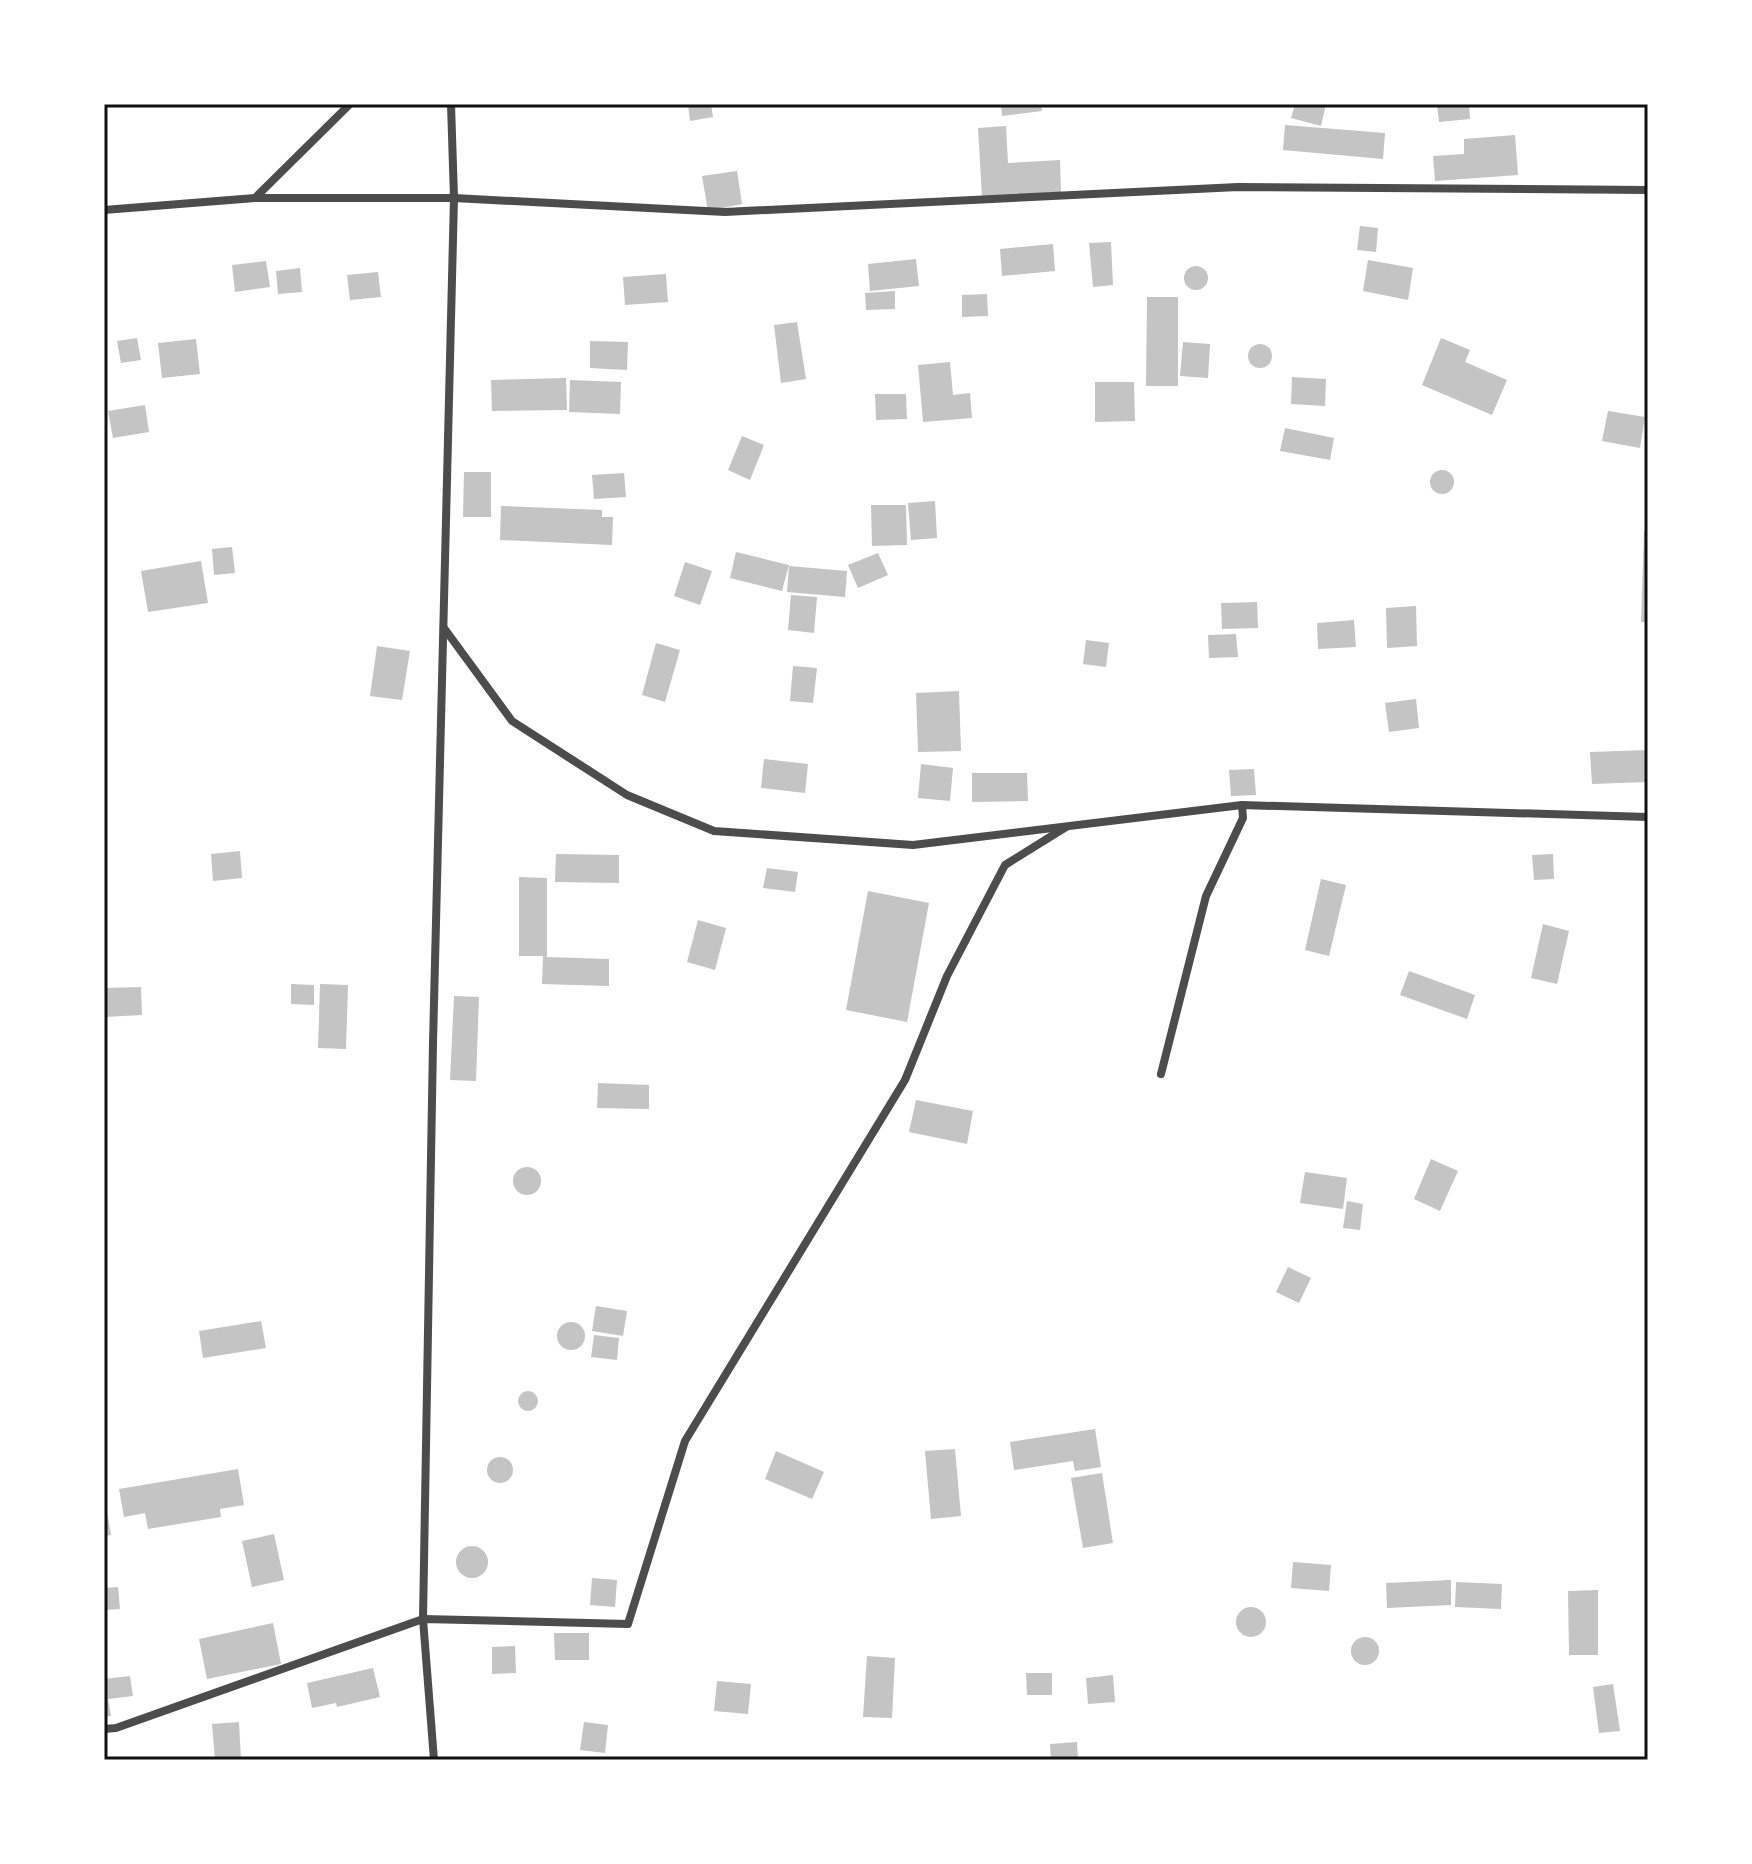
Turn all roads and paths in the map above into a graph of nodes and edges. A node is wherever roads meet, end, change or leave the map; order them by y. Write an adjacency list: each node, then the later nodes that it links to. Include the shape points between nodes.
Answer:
1 (350, 104): 4 (street)
2 (451, 104): 5 (street)
3 (1648, 190): 5 (street, via 1238,187 725,212)
4 (255, 198): 5 (street); 6 (street)
5 (454, 198): 7 (street)
6 (104, 210)
7 (443, 627): 10 (street, via 512,721 627,795 714,831 913,845); 12 (street)
8 (1242, 805): 9 (street); 10 (street); 11 (street, via 1243,818 1206,896)
9 (1648, 817)
10 (1066, 827): 12 (street, via 1005,865 947,976 905,1080 685,1441 628,1624)
11 (1161, 1074)
12 (423, 1619): 13 (street); 14 (street)
13 (104, 1729)
14 (434, 1760)

